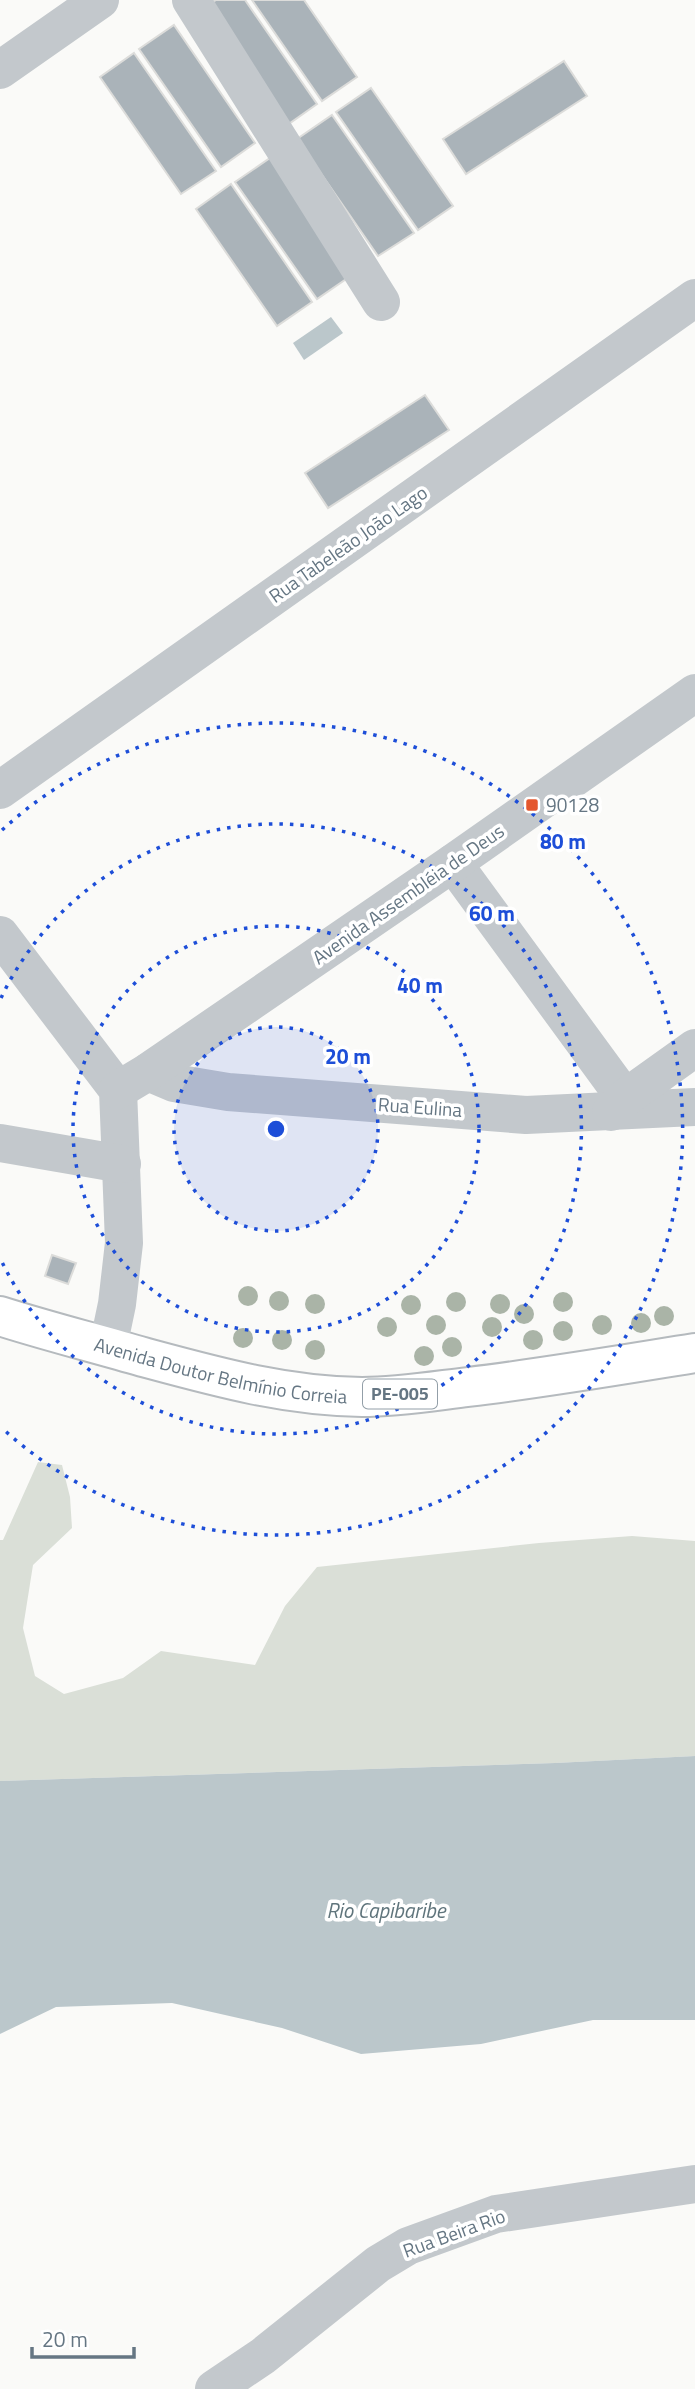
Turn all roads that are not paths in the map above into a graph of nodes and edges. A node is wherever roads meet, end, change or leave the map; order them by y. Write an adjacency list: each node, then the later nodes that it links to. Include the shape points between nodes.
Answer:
1 (100, 0): 3 (street)
2 (191, 0): 5 (street)
3 (0, 70)
4 (695, 299): 7 (street, Rua Tabeleão João Lago)
5 (381, 302)
6 (695, 693): 8 (street, Avenida Assembléia de Deus)
7 (0, 790)
8 (453, 863): 11 (street, Avenida Assembléia de Deus); 12 (street)
9 (0, 935): 11 (street)
10 (695, 1048): 12 (street)
11 (133, 1081): 12 (street, Rua Eulina, via 526,1115); 15 (street)
12 (618, 1105): 13 (street, Rua Eulina)
13 (695, 1107)
14 (0, 1143): 15 (street)
15 (122, 1164): 17 (street, via 123,1258)
16 (0, 1316): 17 (main road, Avenida Doutor Belmínio Correia / PE-005)
17 (108, 1347): 18 (main road, Avenida Doutor Belmínio Correia / PE-005, via 276,1391 364,1397 517,1381)
18 (695, 1353)
19 (695, 2184): 20 (street, Rua Beira Rio, via 496,2214 408,2246)
20 (214, 2389)

